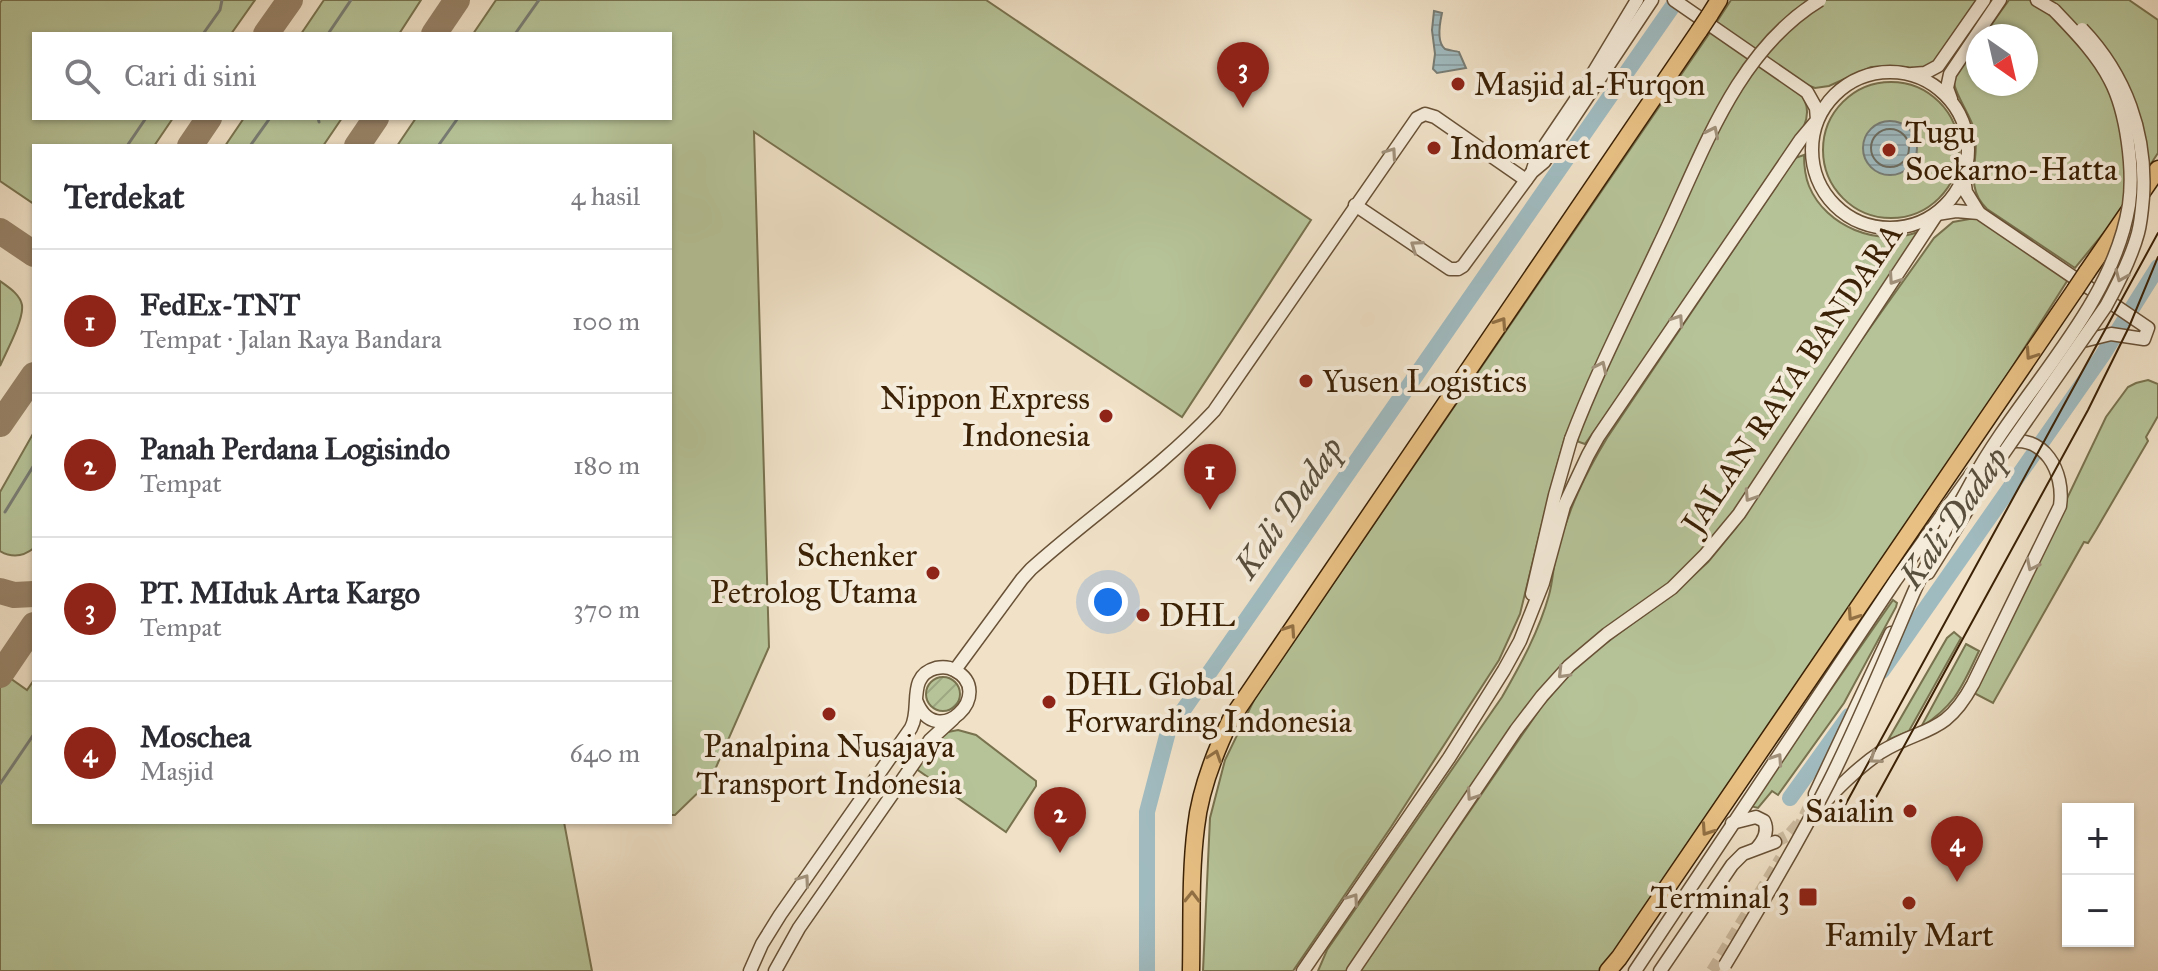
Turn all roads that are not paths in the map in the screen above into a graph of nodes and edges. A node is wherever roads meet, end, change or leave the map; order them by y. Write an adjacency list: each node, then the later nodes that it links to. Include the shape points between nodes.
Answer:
1 (1637, 0): 11 (street)
2 (1652, 0): 11 (street)
3 (1674, 0): 12 (street)
4 (1719, 0): 36 (main road, one-way to 4, bridge, via 1196,824 1207,778 1231,719)
5 (1820, 0): 23 (street, one-way to 5, bridge, via 1571,439 1604,361 1730,99 1777,33)
6 (1984, 0): 10 (street, via 1938,66)
7 (2000, 0): 14 (street, via 1950,74)
8 (2037, 0): 9 (street)
9 (2054, 10): 27 (street, one-way to 27, bridge, via 2072,18 2101,49 2132,109 2143,163 2138,233 2106,306 1994,467 1894,627); 42 (street, bridge, via 2111,81 2126,131 2131,179 2115,254 2101,289 1973,479 1914,592 1803,834)
10 (1909, 74): 13 (street, via 1873,73); 14 (street, via 1934,84)
11 (1591, 85): 17 (street, via 1544,162)
12 (1807, 92): 13 (street); 15 (street)
13 (1837, 92): 15 (street)
14 (1952, 102): 18 (street, via 1968,142)
15 (1817, 120): 21 (street, via 1816,174 1839,209 1862,224 1893,228); 23 (street, one-way to 15, via 1564,506 1588,455)
16 (2158, 169): 39 (main road, one-way to 39, bridge)
17 (1529, 176): 19 (street, one-way to 17, via 1412,124 1425,114); 19 (street, one-way to 19, via 1468,262 1453,270)
18 (1964, 178): 20 (street); 21 (street)
19 (1355, 205): 24 (street, via 1214,411 1031,569)
20 (1979, 213): 21 (street); 22 (street, via 2148,328 2138,338 2111,334 2074,344)
21 (1937, 214): 38 (street, JALAN RAYA BANDARA, one-way to 38, via 1719,540 1672,588 1587,650 1542,696)
22 (1987, 451): 28 (street, one-way to 22); 29 (street, one-way to 29, via 2018,441 2043,449 2062,493 1963,702 1936,728 1875,757)
23 (1528, 621): 37 (street, one-way to 23, via 1449,758)
24 (955, 670): 25 (street, via 928,671 917,684); 26 (street, via 966,682 969,697)
25 (916, 700): 26 (street, via 930,718); 32 (street, one-way to 25, via 911,728)
26 (953, 719): 33 (street, via 930,740)
27 (1815, 794)
28 (1732, 823): 31 (street, via 1756,817 1764,821 1766,834); 40 (street)
29 (1797, 832)
30 (1775, 842): 31 (street)
31 (1757, 848): 41 (street, via 1732,865)
32 (780, 915): 33 (street); 34 (street)
33 (799, 928): 35 (street)
34 (750, 971)
35 (775, 971)
36 (1191, 971)
37 (1305, 971)
38 (1353, 971)
39 (1608, 971)
40 (1635, 971)
41 (1660, 971)
42 (1721, 971)

